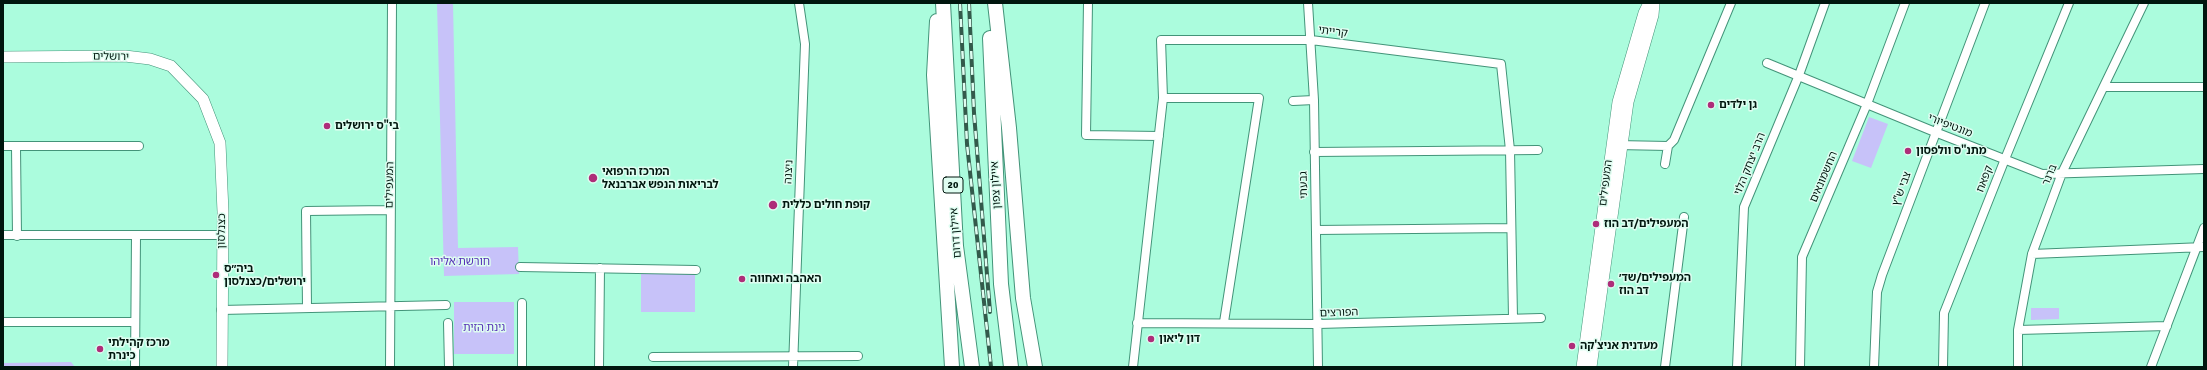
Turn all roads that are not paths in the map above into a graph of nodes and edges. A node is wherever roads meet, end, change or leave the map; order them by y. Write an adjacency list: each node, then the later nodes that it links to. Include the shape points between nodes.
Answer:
1 (392, 3): 42 (street, המעפילים)
2 (799, 3): 71 (street, ניצנה, via 805,44)
3 (938, 3): 81 (highway, via 934,75)
4 (943, 3): 82 (highway, איילון דרום / 20, via 956,246)
5 (989, 3): 83 (highway, איילון צפון, via 1001,284)
6 (995, 3): 84 (highway, via 1009,128 1023,298)
7 (1088, 3): 29 (street, via 1086,135)
8 (1308, 3): 17 (street, גבעתי)
9 (1649, 3): 30 (street, המעפילים, via 1618,102)
10 (1654, 3): 30 (street, המעפילים)
11 (1731, 3): 33 (street, via 1674,140)
12 (1825, 3): 20 (street, הרב יצחק הלוי)
13 (1905, 3): 27 (street, החשמונאים)
14 (1985, 3): 28 (street, צבי ש"ץ)
15 (2069, 3): 38 (street, קפאח)
16 (2144, 3): 21 (street, ברנר)
17 (1310, 40): 23 (street, קרייתי, via 1161,40); 26 (street, גבעתי); 35 (street, קרייתי, via 1501,64)
18 (3, 57): 24 (street, ירושלים, via 150,58 171,66)
19 (1767, 63): 20 (street, מונטיפיורי)
20 (1799, 75): 27 (street, מונטיפיורי); 90 (street, הרב יצחק הלוי, via 1744,207)
21 (2104, 87): 22 (street); 41 (street, ברנר)
22 (2204, 87)
23 (1163, 98): 29 (street); 65 (street, via 1259,98)
24 (203, 99): 47 (street, כצנלסון, via 220,143)
25 (1294, 100): 26 (street)
26 (1314, 100): 37 (street, גבעתי)
27 (1867, 104): 28 (street, מונטיפיורי); 91 (street, החשמונאים, via 1802,257)
28 (1935, 132): 38 (street, מונטיפיורי); 92 (street, צבי ש"ץ, via 1877,292)
29 (1159, 136): 67 (street)
30 (1616, 145): 33 (street); 87 (street, המעפילים); 88 (street, המעפילים)
31 (3, 146): 34 (street)
32 (139, 146): 34 (street)
33 (1668, 146): 39 (street)
34 (16, 147): 49 (street)
35 (1510, 150): 36 (street); 37 (street); 44 (street)
36 (1538, 150)
37 (1314, 152): 46 (street, גבעתי)
38 (2004, 159): 41 (street, מונטיפיורי, via 2042,174); 93 (street, קפאח, via 1944,313)
39 (1665, 164)
40 (2204, 169): 41 (street, מונטיפיורי)
41 (2062, 173): 52 (street, ברנר)
42 (390, 210): 58 (street, via 306,211); 59 (street, המעפילים)
43 (1684, 218): 89 (street)
44 (1511, 228): 46 (street); 61 (street)
45 (2204, 228): 51 (street)
46 (1316, 230): 68 (street, גבעתי)
47 (222, 234): 50 (street); 60 (street, כצנלסון)
48 (3, 235): 49 (street)
49 (17, 236): 50 (street)
50 (136, 236): 64 (street)
51 (2201, 247): 52 (street); 69 (street)
52 (2032, 254): 70 (street, ברנר)
53 (520, 267): 54 (street)
54 (600, 268): 55 (street); 79 (street)
55 (696, 270)
56 (522, 303): 78 (street)
57 (446, 305): 59 (street)
58 (307, 307): 59 (street); 60 (street)
59 (389, 307): 76 (street, המעפילים)
60 (221, 310): 75 (street, כצנלסון)
61 (1513, 318): 62 (street, הפורצים); 68 (street, הפורצים)
62 (1541, 318)
63 (3, 322): 64 (street)
64 (135, 322): 74 (street)
65 (1224, 322): 67 (street, הפורצים); 68 (street, הפורצים)
66 (448, 323): 77 (street)
67 (1137, 323): 85 (street)
68 (1318, 324): 86 (street, גבעתי)
69 (2167, 326): 70 (street); 95 (street)
70 (2018, 330): 94 (street, ברנר)
71 (793, 356): 72 (street); 73 (street); 80 (street, ניצנה)
72 (858, 356)
73 (653, 357)
74 (135, 367)
75 (222, 367)
76 (390, 367)
77 (449, 367)
78 (522, 367)
79 (599, 367)
80 (793, 367)
81 (952, 367)
82 (972, 367)
83 (1011, 367)
84 (1035, 367)
85 (1133, 367)
86 (1318, 367)
87 (1582, 367)
88 (1591, 367)
89 (1665, 367)
90 (1737, 367)
91 (1800, 367)
92 (1874, 367)
93 (1943, 367)
94 (2018, 367)
95 (2151, 367)

